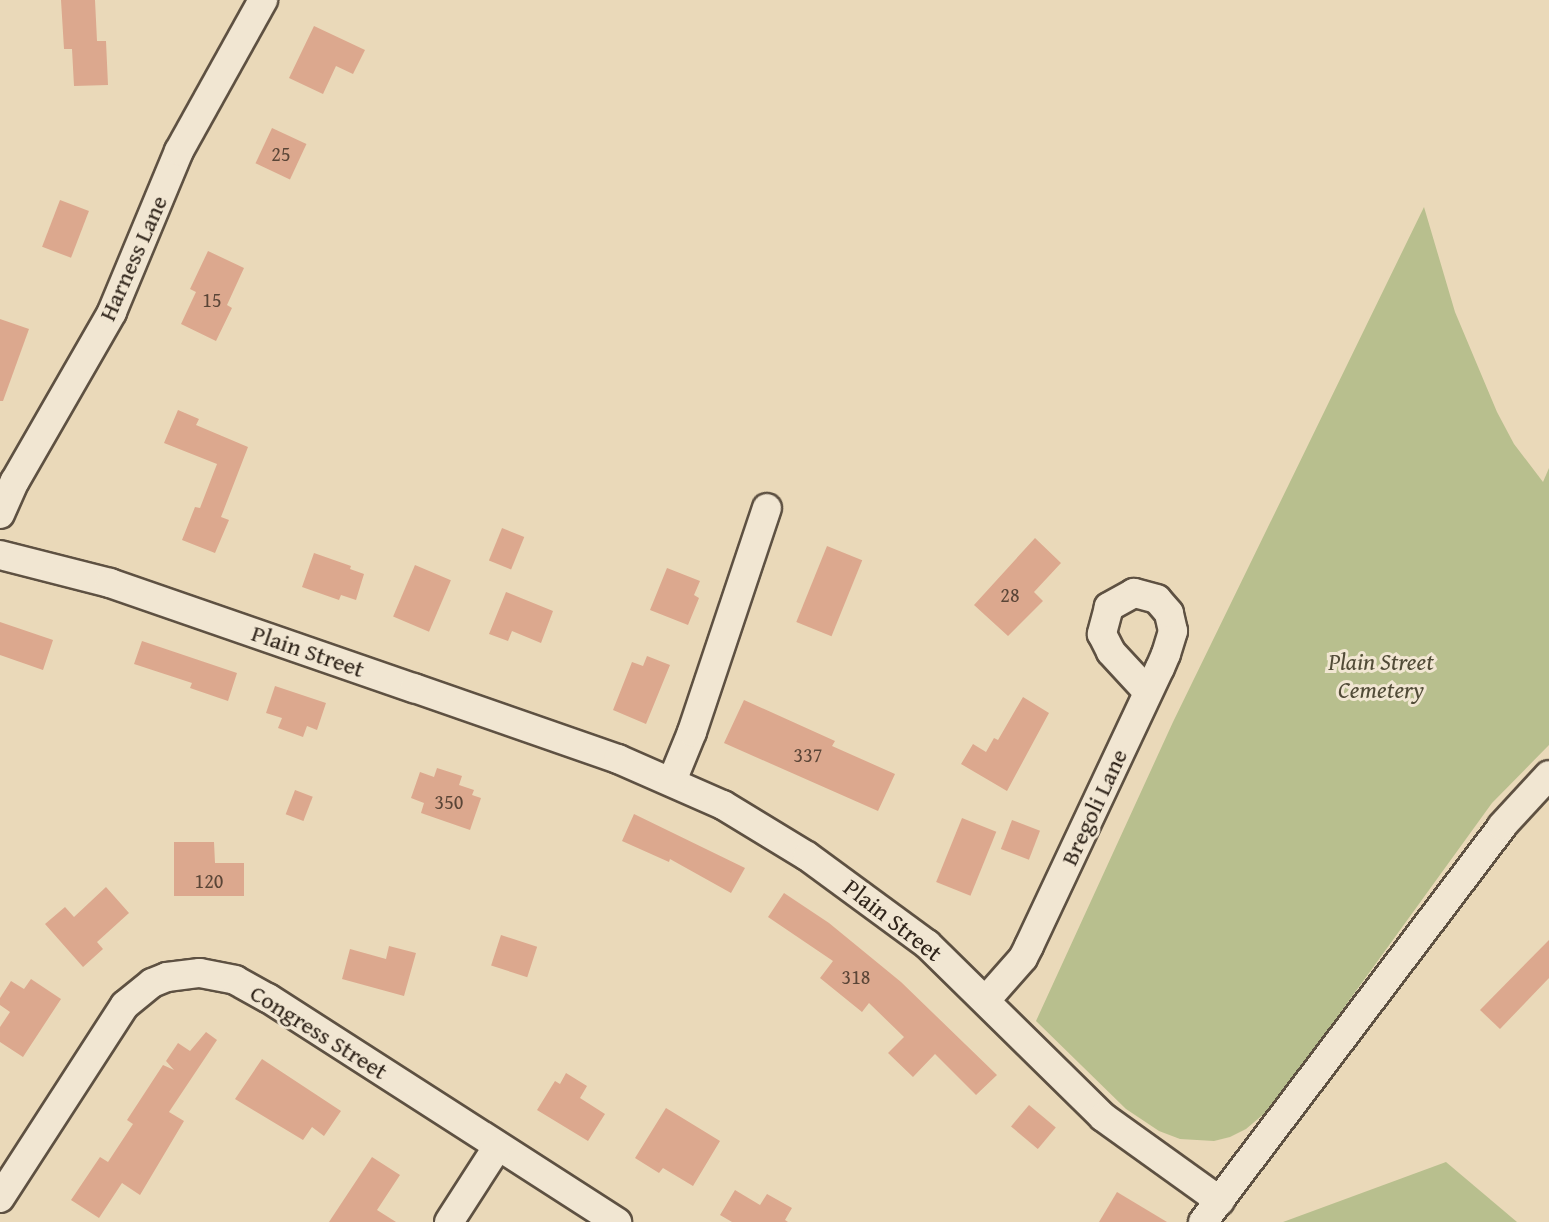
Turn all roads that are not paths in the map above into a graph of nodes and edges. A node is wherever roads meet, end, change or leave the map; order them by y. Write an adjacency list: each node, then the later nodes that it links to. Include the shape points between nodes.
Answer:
1 (263, 0): 3 (street, Harness Lane, via 179,151 112,312)
2 (767, 508): 7 (street)
3 (0, 514)
4 (0, 555): 7 (street, Plain Street, via 110,583)
5 (1148, 692): 5 (street, Bregoli Lane, via 1173,631 1162,604 1146,594 1128,595 1109,607 1102,622 1107,646); 8 (street, Bregoli Lane, via 1023,958)
6 (1549, 775): 11 (street, Plain Street, via 1502,826)
7 (672, 781): 8 (street, Plain Street, via 807,856 927,944)
8 (986, 1000): 11 (street, Plain Street, via 1103,1117)
9 (498, 1146): 10 (street, Congress Street, via 251,988 217,976 184,974 152,983 125,1005); 12 (street); 13 (street, Congress Street)
10 (0, 1198)
11 (1211, 1211)
12 (449, 1222)
13 (617, 1222)

